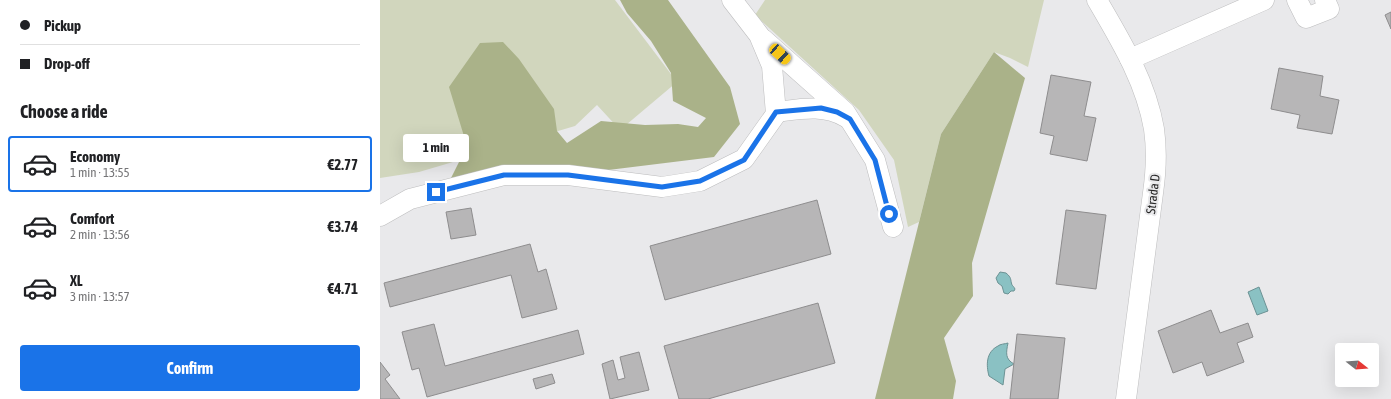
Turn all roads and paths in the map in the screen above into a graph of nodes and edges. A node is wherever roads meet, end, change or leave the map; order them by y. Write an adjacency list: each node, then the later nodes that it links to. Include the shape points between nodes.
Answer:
1 (732, 0): 6 (street)
2 (1097, 0): 7 (street, Strada D)
3 (1264, 0): 7 (street)
4 (1297, 0): 5 (street, via 1306,18 1329,9)
5 (1325, 0)
6 (759, 35): 8 (street); 9 (street, via 772,66)
7 (1130, 59): 12 (street, Strada D, via 1150,108 1156,159)
8 (822, 100): 9 (street); 11 (street, via 845,112 875,160)
9 (776, 112): 10 (street, via 744,160 700,181 662,187 568,175 504,175 410,199)
10 (380, 216)
11 (893, 227)
12 (1126, 399)

